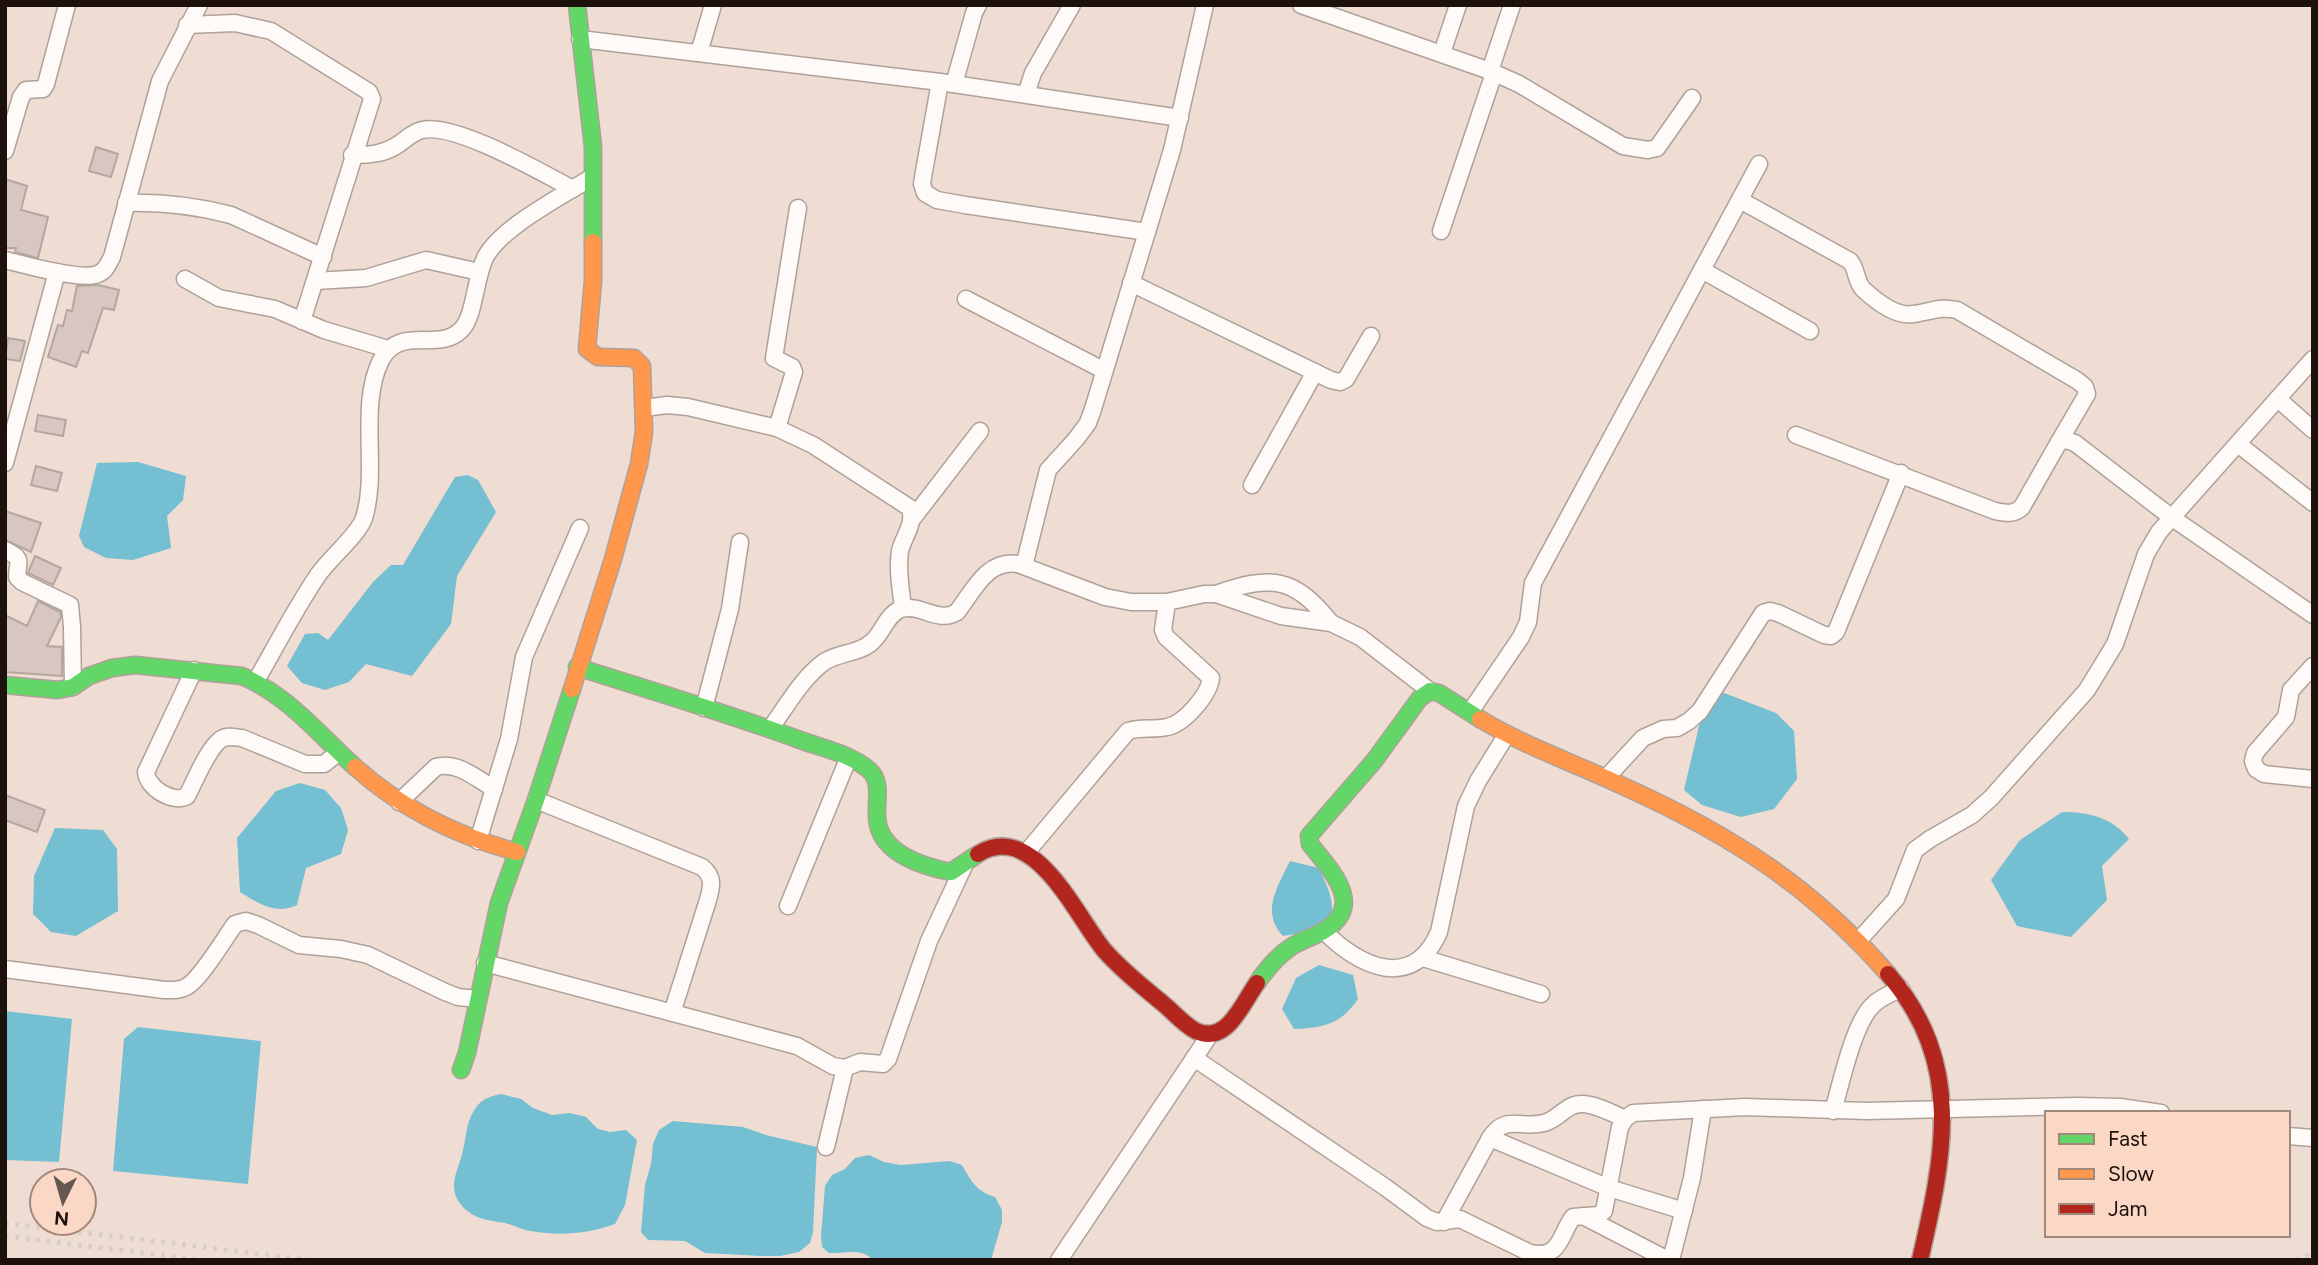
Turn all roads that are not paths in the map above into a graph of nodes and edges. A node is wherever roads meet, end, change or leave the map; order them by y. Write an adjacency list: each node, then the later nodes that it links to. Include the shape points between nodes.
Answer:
1 (67, 5): 20 (street, via 46,84 43,89 26,90)
2 (199, 5): 11 (street)
3 (577, 5): 12 (street)
4 (713, 5): 13 (street)
5 (978, 5): 16 (street)
6 (1072, 5): 17 (street)
7 (1205, 5): 19 (street)
8 (1301, 5): 14 (street)
9 (1458, 5): 14 (street)
10 (1512, 5): 15 (street)
11 (187, 25): 21 (street, via 235,23 271,31 369,92 372,99); 26 (street, via 160,81)
12 (580, 39): 13 (street); 23 (street, via 590,111)
13 (699, 53): 16 (street)
14 (1442, 53): 15 (street)
15 (1492, 72): 18 (street, via 1635,149 1657,148); 28 (street)
16 (947, 83): 17 (street); 29 (street, via 923,177 925,193 965,205)
17 (1026, 94): 19 (street)
18 (1692, 98)
19 (1180, 118): 29 (street)
20 (5, 150)
21 (352, 155): 24 (street, via 386,152 416,132 434,129 507,155); 30 (street)
22 (1759, 164): 25 (street)
23 (592, 177): 24 (street); 47 (street, via 593,281 587,349 598,357 634,358 642,366)
24 (573, 189): 34 (street, via 499,239)
25 (1740, 200): 32 (street); 52 (street, via 1850,261 1863,289 1893,310 1903,315 1938,307 1957,310 2078,381 2087,394)
26 (126, 203): 30 (street, via 156,202 231,215); 33 (street, via 107,267 97,274)
27 (798, 208): 48 (street, via 774,358 794,372)
28 (1441, 230)
29 (1147, 232): 37 (street)
30 (323, 257): 36 (street)
31 (5, 260): 33 (street)
32 (1702, 270): 40 (street); 77 (street, via 1533,583 1528,622 1521,637)
33 (57, 272): 54 (street)
34 (479, 272): 36 (street, via 426,260 366,278); 42 (street, via 468,322 459,332 447,339 400,341)
35 (185, 279): 39 (street, via 219,298 275,309)
36 (315, 281): 39 (street)
37 (1131, 283): 44 (street); 45 (street)
38 (966, 299): 44 (street)
39 (302, 321): 42 (street)
40 (1810, 331)
41 (1371, 336): 45 (street, via 1346,379 1331,380)
42 (388, 349): 72 (street, via 373,382 364,520 303,598)
43 (2313, 359): 46 (street)
44 (1103, 370): 63 (street, via 1087,423 1048,470)
45 (1315, 372): 56 (street)
46 (2278, 399): 50 (street); 53 (street)
47 (655, 407): 48 (street, via 688,407); 70 (street)
48 (777, 428): 59 (street, via 813,445 899,501)
49 (979, 430): 59 (street)
50 (2313, 430)
51 (1796, 435): 55 (street)
52 (2059, 442): 55 (street, via 2022,507 2008,514); 58 (street, via 2075,443)
53 (2238, 444): 57 (street); 58 (street)
54 (5, 463)
55 (1901, 473): 82 (street, via 1836,632 1824,635 1778,613 1763,613 1700,710 1677,728 1643,738)
56 (1252, 485)
57 (2313, 503)
58 (2171, 517): 67 (street); 92 (street, via 2146,554 2115,644 2088,690 1972,816 1915,850 1896,899)
59 (913, 518): 66 (street, via 900,552)
60 (580, 528): 84 (street, via 524,657 509,739)
61 (740, 541): 76 (street, via 730,609)
62 (5, 550): 74 (street, via 18,557 16,577 69,605)
63 (1024, 566): 65 (street, via 1105,597); 66 (street, via 1008,562 989,570 950,616)
64 (1216, 594): 65 (street); 68 (street, via 1282,616); 68 (street, via 1257,582 1277,584 1312,600)
65 (1167, 602): 88 (street, via 1166,637 1210,678 1207,693 1179,722 1128,731)
66 (903, 608): 78 (street, via 872,642 823,663)
67 (2313, 615)
68 (1331, 624): 75 (street, via 1360,637)
69 (2313, 666): 83 (street, via 2291,690 2286,718 2255,752 2253,761 2264,774)
70 (577, 667): 76 (street); 85 (street)
71 (194, 670): 72 (street); 74 (street, via 135,665 112,668); 80 (street, via 146,772 149,782 168,796 187,796 213,748 231,736 305,764 324,764)
72 (256, 681): 80 (street, via 285,698)
73 (5, 685): 74 (street)
74 (73, 687)
75 (1430, 691): 77 (street); 91 (street, via 1309,836 1345,897 1345,910 1337,923)
76 (705, 708): 78 (street)
77 (1470, 712): 79 (street)
78 (770, 729): 81 (street)
79 (1507, 734): 82 (street); 93 (street, via 1466,806 1438,932)
80 (339, 752): 86 (street)
81 (848, 759): 89 (street, via 870,771 877,781 877,824 886,843 901,856 940,870 951,872); 90 (street)
82 (1606, 778): 92 (street, via 1713,831 1792,880)
83 (2313, 779)
84 (494, 789): 86 (street, via 458,767 443,765); 87 (street)
85 (536, 800): 87 (street); 99 (street, via 709,873 708,900)
86 (399, 802): 87 (street, via 440,825)
87 (497, 847): 94 (street, via 499,903)
88 (1026, 853): 89 (street, via 996,846); 100 (street, via 1122,970 1197,1032)
89 (964, 866): 102 (street, via 929,941 888,1059 883,1064 860,1062)
90 (788, 906)
91 (1324, 931): 93 (street, via 1348,954 1388,968 1403,968); 100 (street, via 1288,948 1221,1033)
92 (1859, 940): 96 (street)
93 (1423, 958): 97 (street)
94 (485, 963): 98 (street); 99 (street)
95 (5, 969): 98 (street, via 179,990 189,986 235,923 246,921 299,945 368,955)
96 (1901, 989): 105 (street, via 1925,1028); 106 (street, via 1871,1006 1853,1044)
97 (1541, 995)
98 (469, 998): 103 (street, via 467,1053)
99 (672, 1013): 102 (street, via 797,1046)
100 (1209, 1036): 101 (street)
101 (1194, 1058): 116 (street, via 1427,1218); 117 (street)
102 (845, 1068): 112 (street)
103 (461, 1070)
104 (1703, 1109): 106 (street); 108 (street, via 1640,1111); 114 (street)
105 (1942, 1109): 106 (street); 107 (street, via 2078,1106); 119 (street, via 1938,1164)
106 (1833, 1111)
107 (2147, 1111)
108 (1625, 1119): 110 (street, via 1592,1105 1572,1104 1544,1123 1504,1124); 113 (street)
109 (2290, 1136): 111 (street)
110 (1490, 1138): 113 (street); 116 (street)
111 (2313, 1138)
112 (826, 1147)
113 (1609, 1188): 114 (street); 115 (street, via 1604,1211)
114 (1684, 1211): 118 (street)
115 (1581, 1215): 116 (street, via 1573,1217 1558,1246 1540,1255 1472,1223 1460,1219); 118 (street)
116 (1444, 1222)
117 (1059, 1260)
118 (1669, 1260)
119 (1920, 1260)

